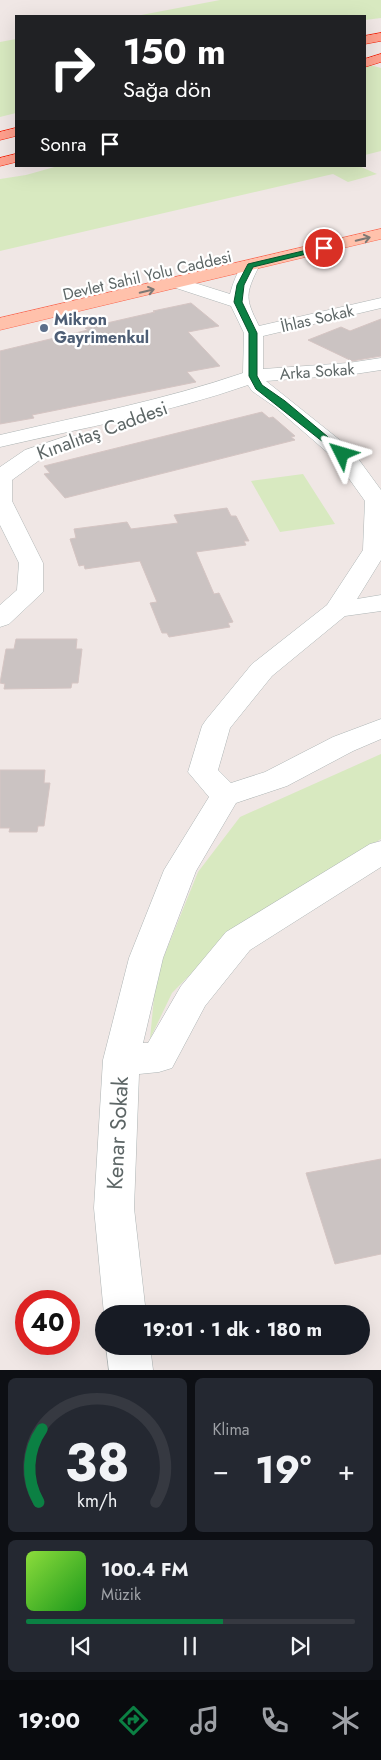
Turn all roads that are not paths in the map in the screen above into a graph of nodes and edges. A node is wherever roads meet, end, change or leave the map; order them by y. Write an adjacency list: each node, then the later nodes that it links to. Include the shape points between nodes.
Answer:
1 (381, 37): 2 (highway)
2 (366, 40)
3 (381, 41): 4 (highway)
4 (366, 45)
5 (381, 53): 6 (highway)
6 (366, 57)
7 (381, 58): 8 (highway)
8 (366, 63)
9 (15, 122): 10 (highway)
10 (0, 126)
11 (15, 132): 12 (highway)
12 (0, 136)
13 (15, 146): 14 (highway)
14 (0, 150)
15 (15, 158): 16 (highway)
16 (0, 162)
17 (381, 220): 23 (main road, Devlet Sahil Yolu Caddesi)
18 (381, 234): 19 (main road, Devlet Sahil Yolu Caddesi, one-way to 18)
19 (250, 266): 20 (main road, Devlet Sahil Yolu Caddesi); 21 (street, via 241,285)
20 (179, 283): 21 (street); 24 (main road, Devlet Sahil Yolu Caddesi, one-way to 20)
21 (238, 302): 25 (street)
22 (381, 303): 25 (street, İhlas Sokak)
23 (0, 310)
24 (0, 324)
25 (253, 333): 27 (street)
26 (381, 364): 27 (street, Arka Sokak)
27 (253, 376): 28 (street, Arka Sokak); 31 (street, via 259,387 342,454 377,500 375,550)
28 (190, 396): 29 (street); 32 (street, Kınalıtaş Caddesi, via 121,425 38,451 2,478 0,501 31,563 30,592)
29 (0, 441)
30 (381, 603): 31 (street)
31 (338, 610): 34 (street, via 262,670 216,726 203,772)
32 (0, 619)
33 (381, 728): 34 (street, via 342,744 276,779)
34 (226, 796): 36 (street, via 180,870 146,958)
35 (381, 852): 36 (street, Kenar Sokak, via 238,941 193,996 159,1057)
36 (121, 1060): 37 (street, Kenar Sokak, via 114,1208)
37 (124, 1305)
38 (129, 1355): 39 (street)
39 (131, 1370)

